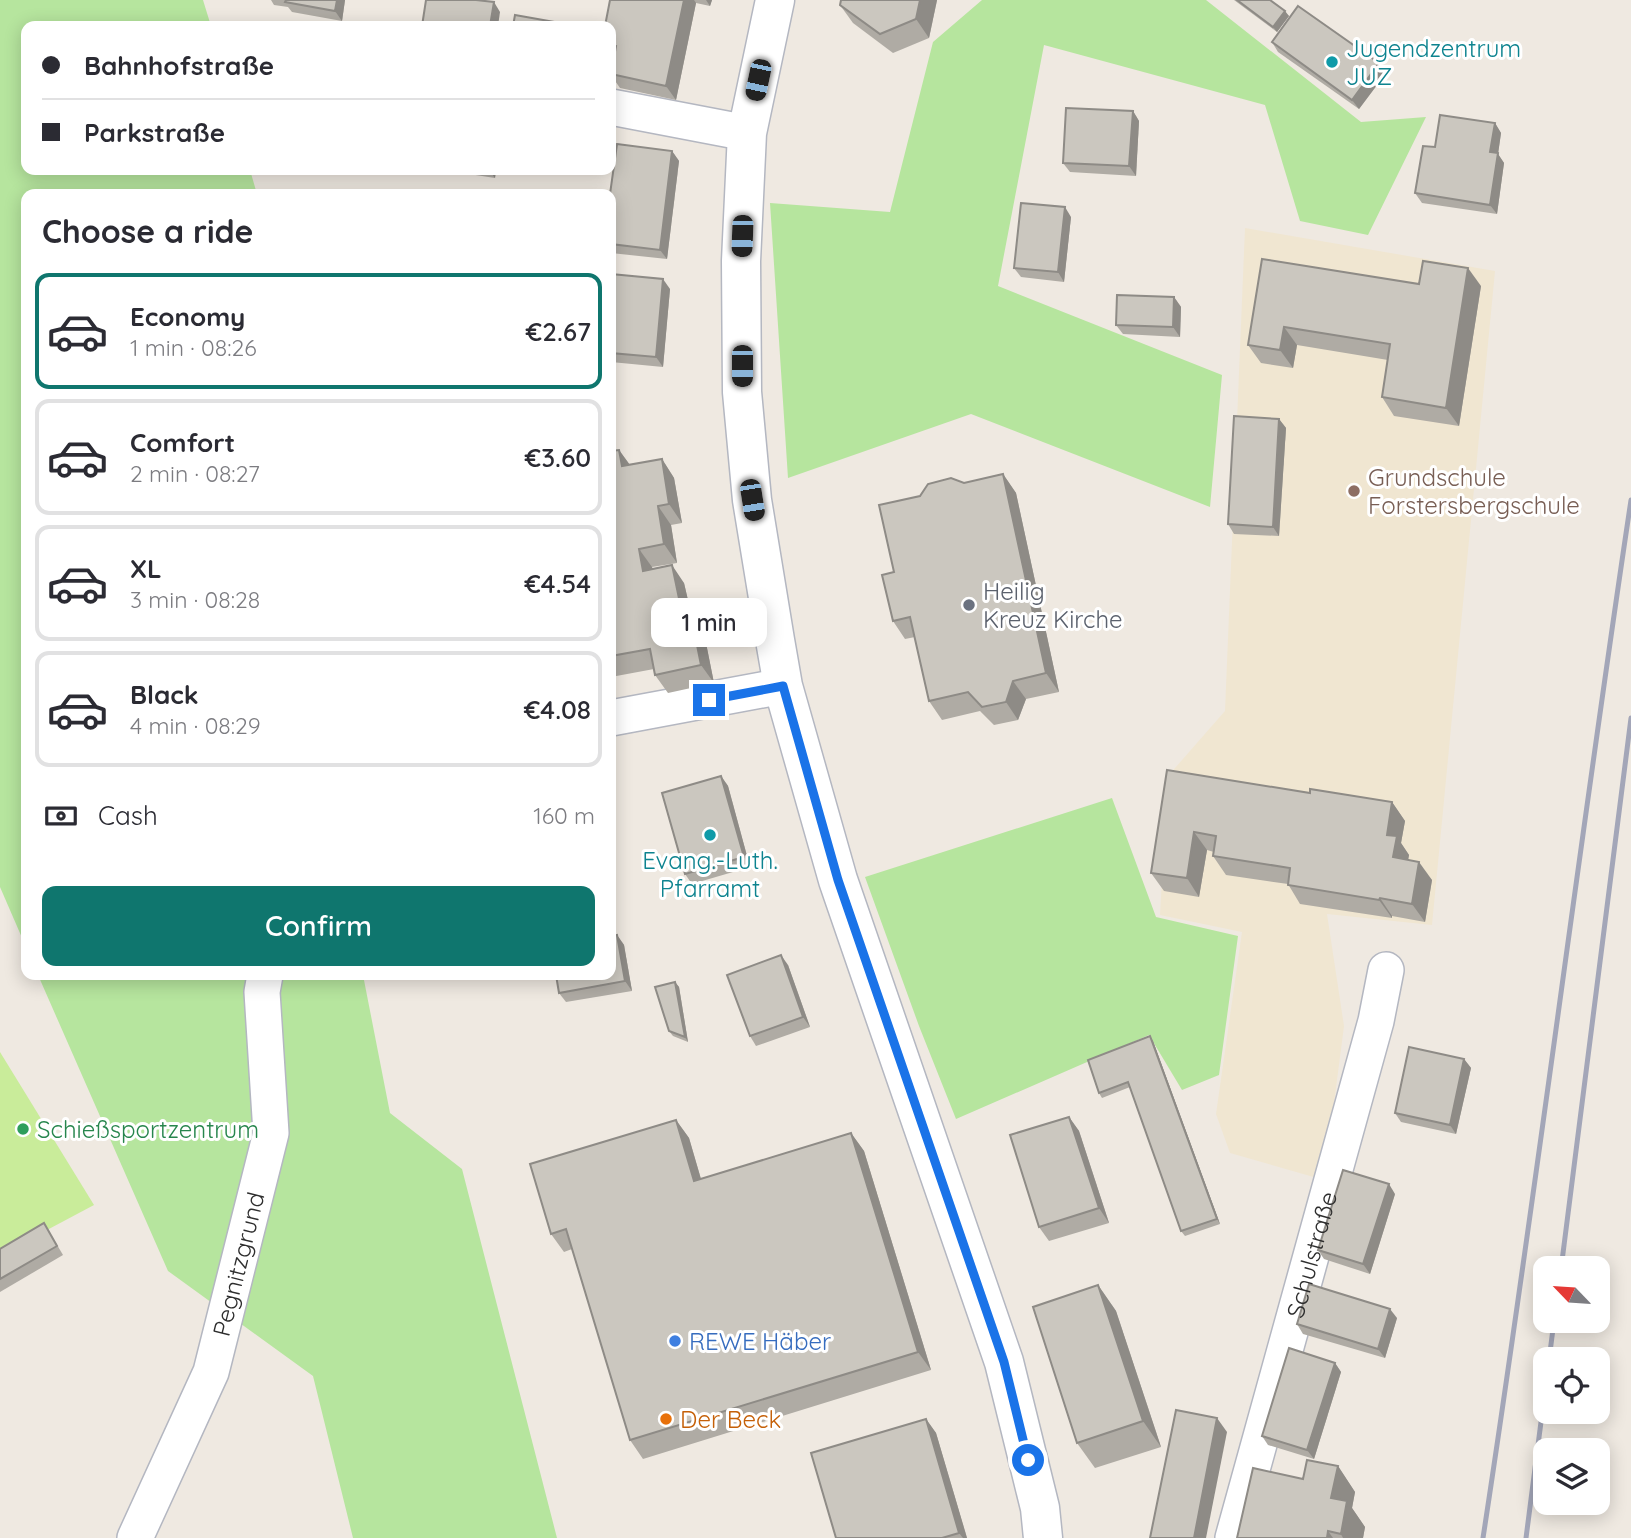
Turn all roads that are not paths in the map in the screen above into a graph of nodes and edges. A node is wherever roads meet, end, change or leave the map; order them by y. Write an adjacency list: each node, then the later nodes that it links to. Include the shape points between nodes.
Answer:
1 (775, 0): 3 (main road)
2 (616, 108): 3 (street)
3 (747, 133): 4 (main road, via 741,261 742,392 752,500)
4 (783, 686): 5 (street); 9 (main road, via 838,880 1004,1362 1040,1508)
5 (616, 717)
6 (1386, 970): 10 (street, Schulstraße, via 1376,1021)
7 (264, 980): 8 (street, Pegnitzgrund, via 271,1133 211,1372)
8 (135, 1538)
9 (1043, 1538)
10 (1233, 1538)

